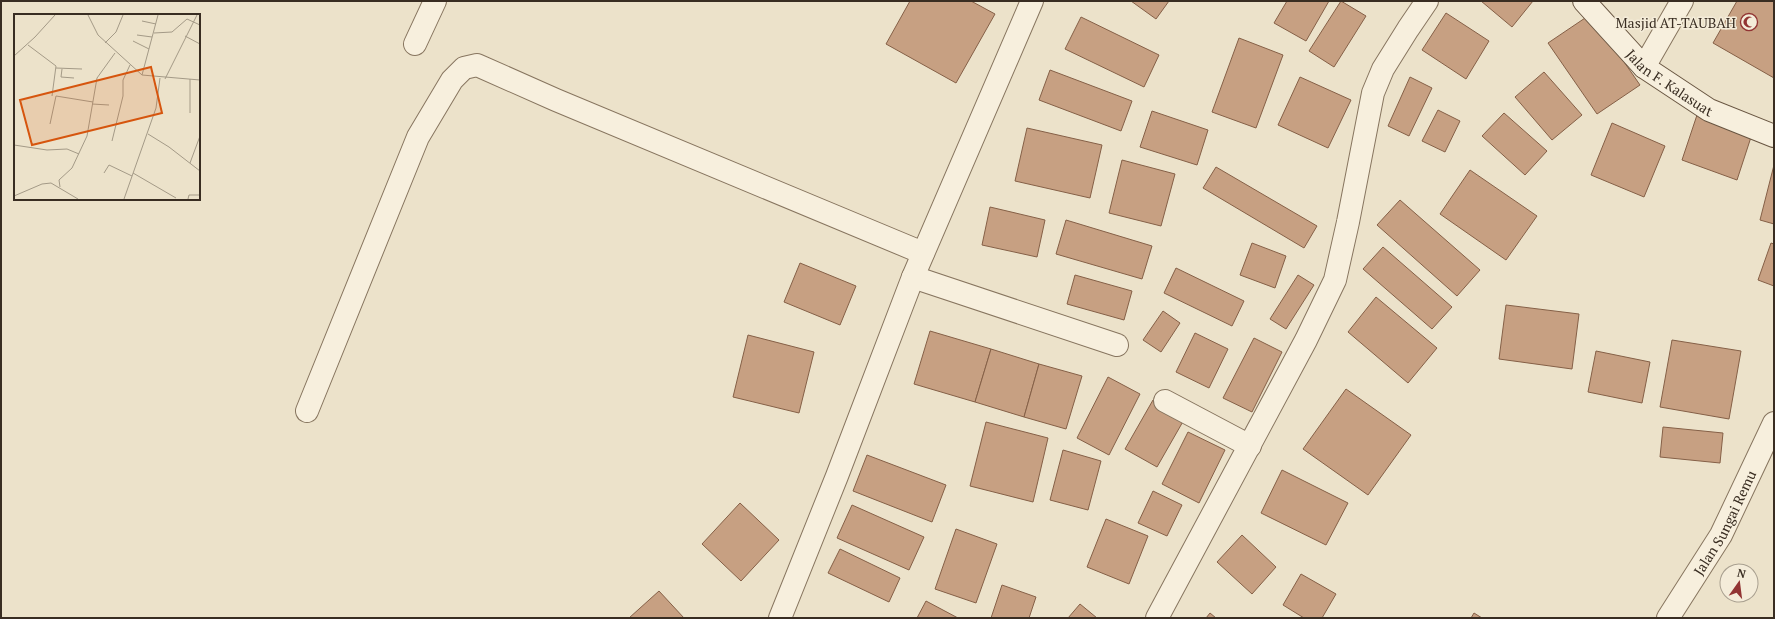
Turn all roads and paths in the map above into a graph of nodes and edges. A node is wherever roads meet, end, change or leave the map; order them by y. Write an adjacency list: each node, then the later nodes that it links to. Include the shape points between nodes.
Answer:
1 (435, 1): 6 (street)
2 (1032, 1): 9 (street)
3 (1427, 1): 15 (street, via 1383,69 1373,93 1334,280 1306,340)
4 (1584, 1): 7 (street, Jalan F. Kalasuat)
5 (1682, 1): 7 (street)
6 (415, 44)
7 (1644, 67): 8 (street, Jalan F. Kalasuat, via 1709,110)
8 (1774, 136)
9 (923, 253): 10 (street); 13 (street, via 477,65 471,66 464,68 452,80 418,137)
10 (913, 277): 11 (street); 16 (street)
11 (1117, 345)
12 (1165, 401): 15 (street)
13 (307, 411)
14 (1774, 423): 18 (street, Jalan Sungai Remu, via 1721,535)
15 (1250, 446): 17 (street)
16 (780, 618)
17 (1157, 618)
18 (1668, 618)

